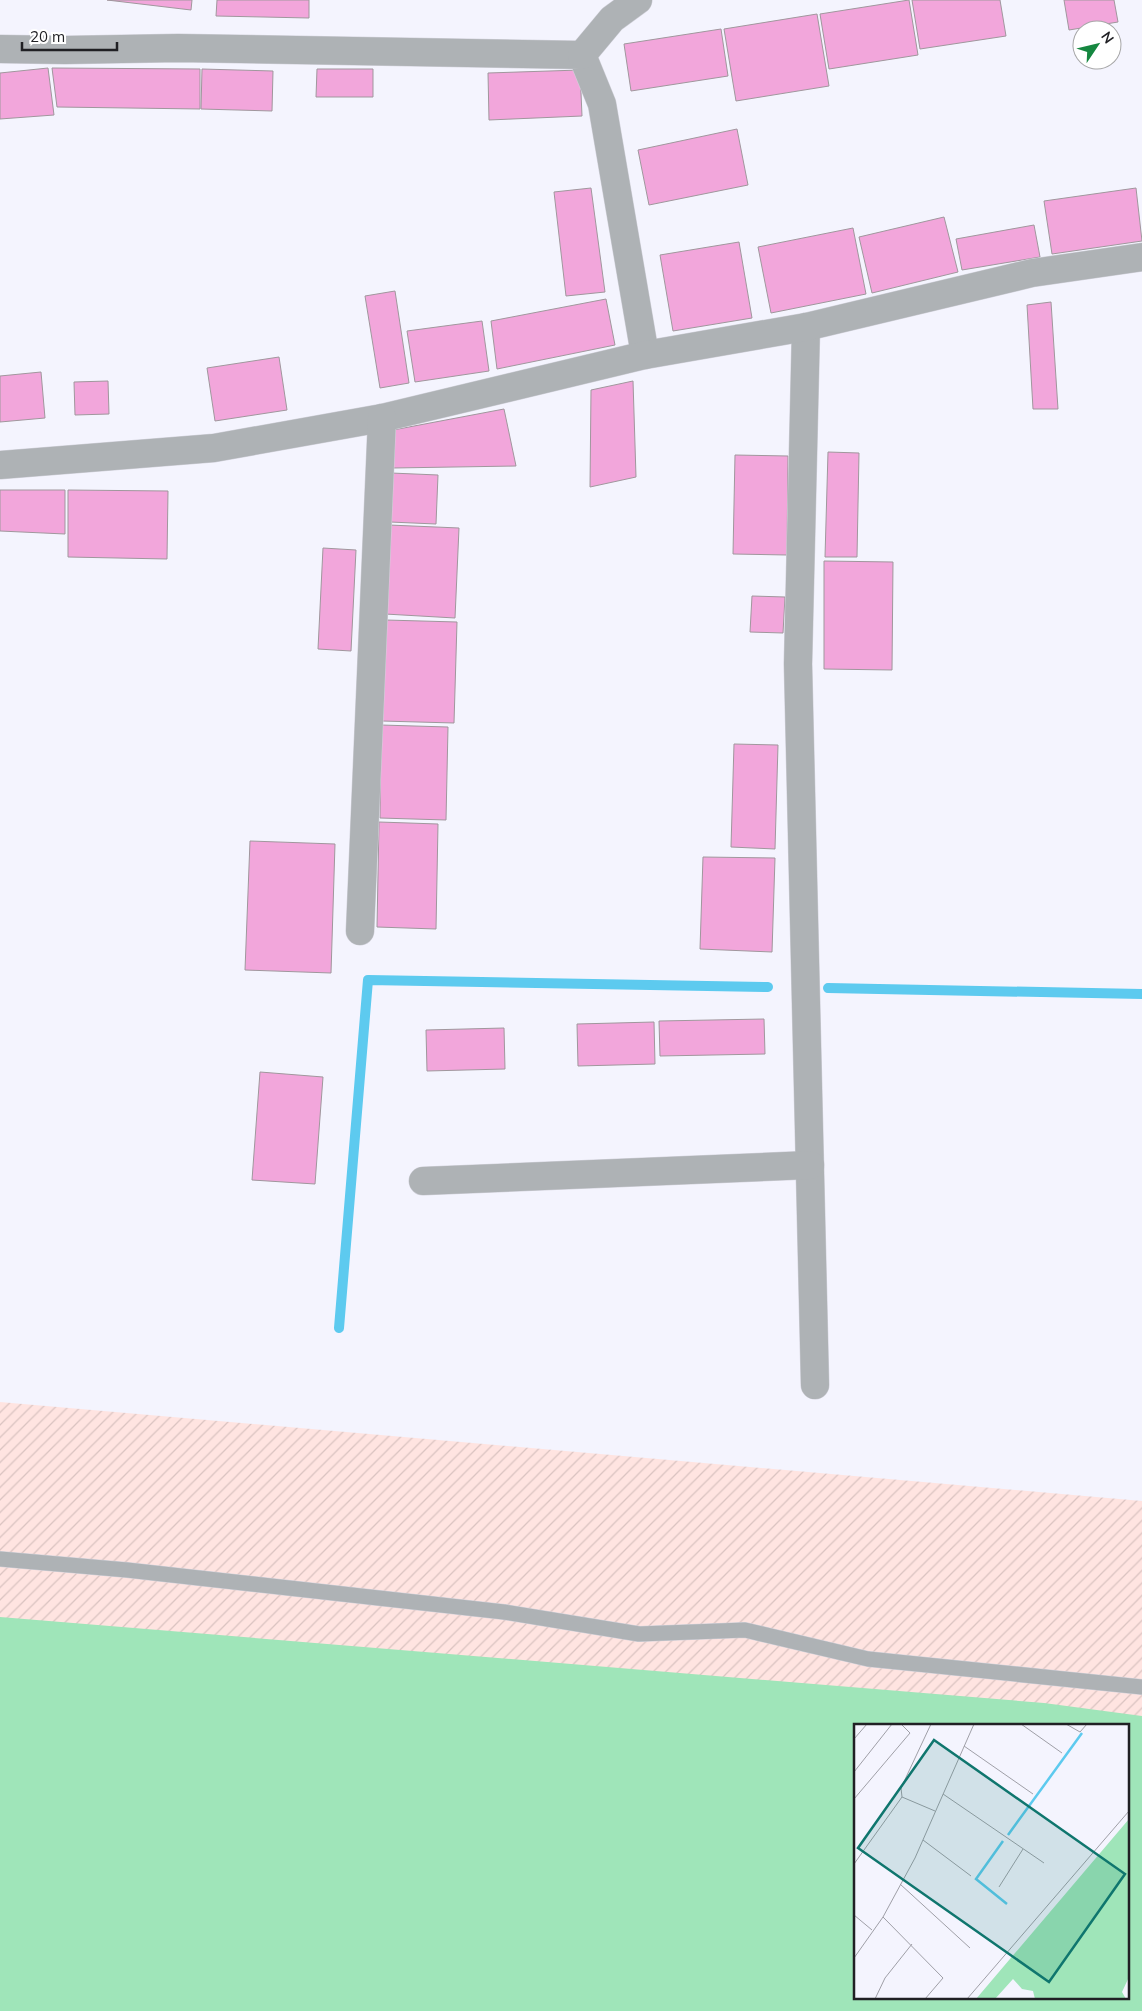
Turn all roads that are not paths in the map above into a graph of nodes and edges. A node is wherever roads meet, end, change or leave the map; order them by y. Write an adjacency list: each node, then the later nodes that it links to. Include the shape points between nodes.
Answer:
1 (638, 0): 3 (street, via 612,19)
2 (0, 49): 3 (street, via 178,48)
3 (582, 55): 6 (street, via 602,104)
4 (1142, 258): 5 (street, via 1032,273)
5 (806, 327): 6 (street); 10 (street, via 798,664)
6 (645, 355): 7 (street)
7 (382, 418): 8 (street, via 214,448); 9 (street)
8 (0, 465)
9 (360, 931)
10 (810, 1165): 11 (street); 12 (street)
11 (423, 1181)
12 (815, 1385)
13 (0, 1559): 14 (lane, via 504,1612 639,1634 745,1630 868,1659)
14 (1142, 1687)

